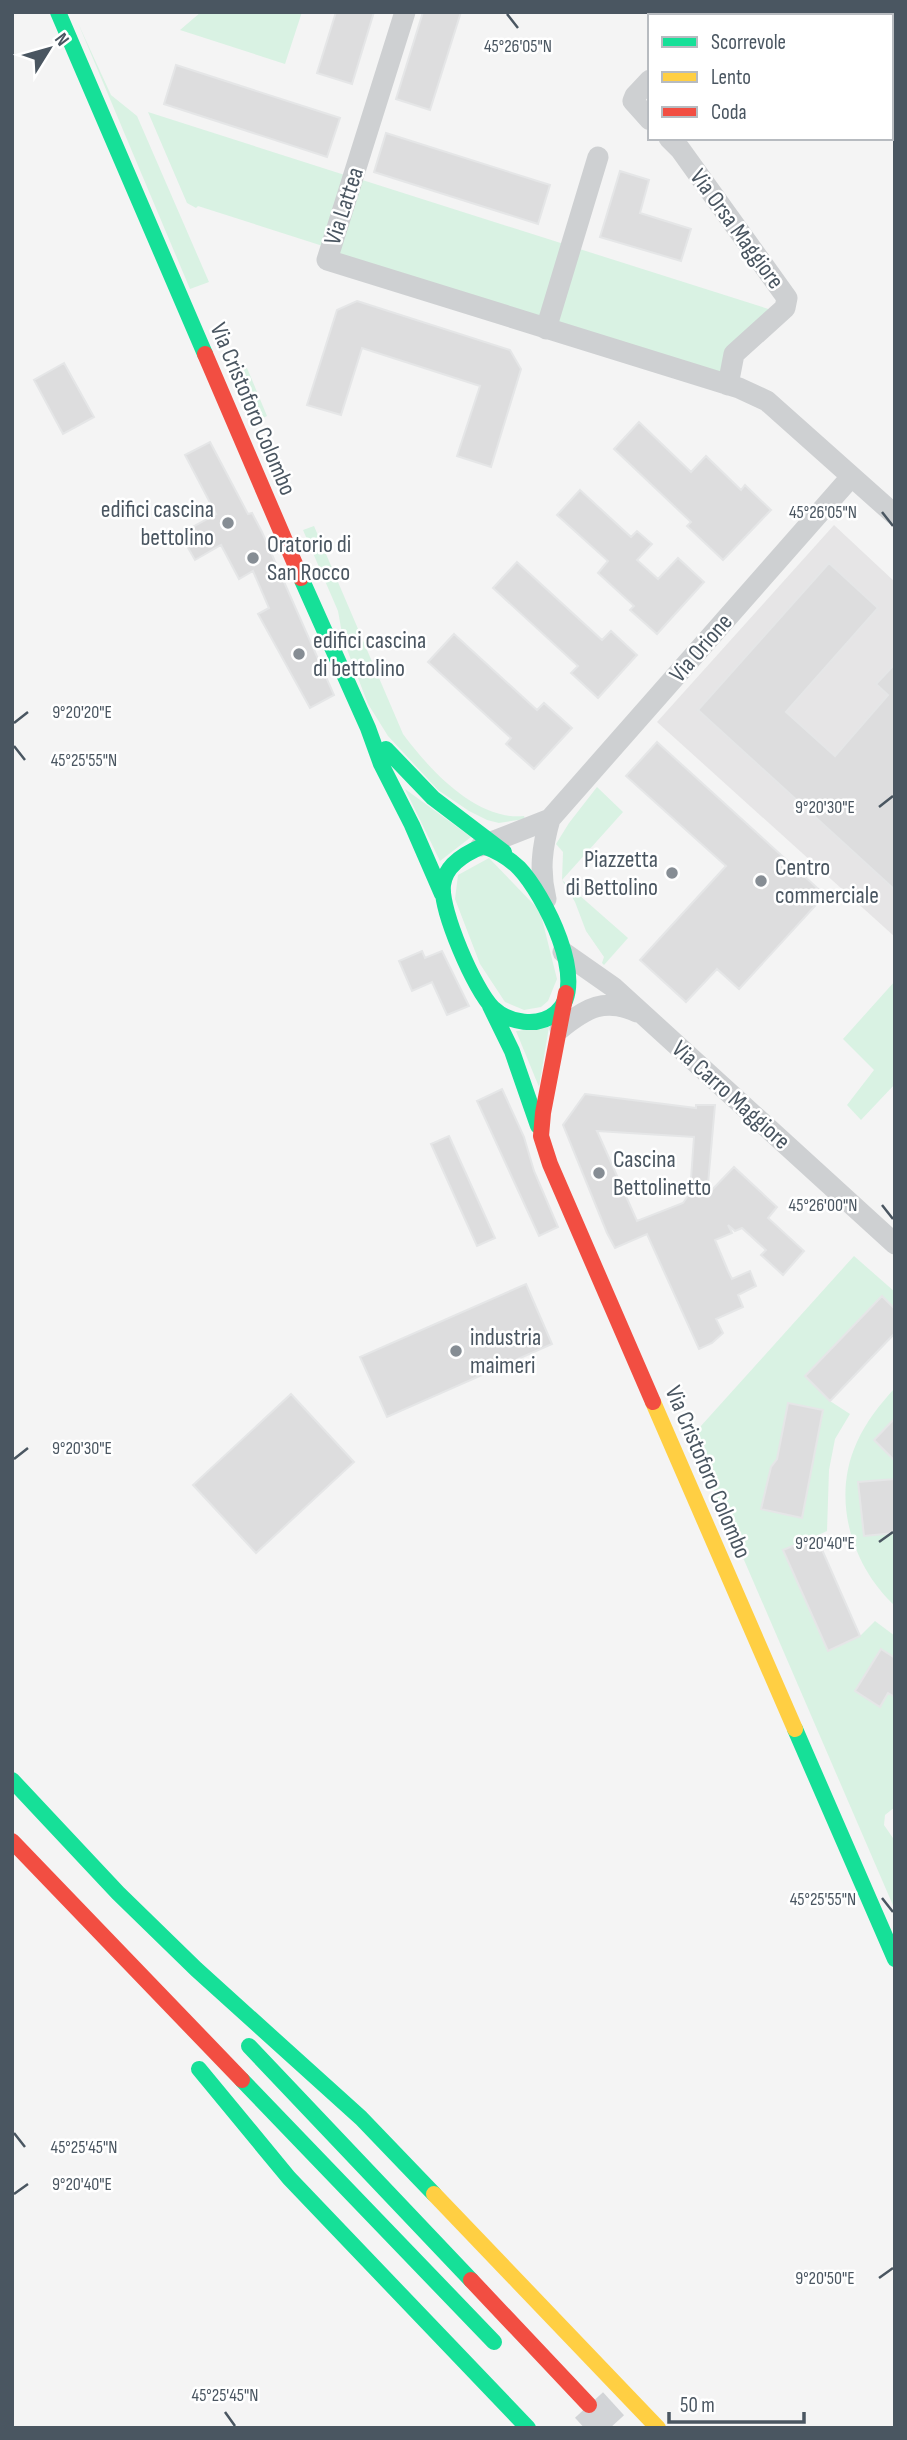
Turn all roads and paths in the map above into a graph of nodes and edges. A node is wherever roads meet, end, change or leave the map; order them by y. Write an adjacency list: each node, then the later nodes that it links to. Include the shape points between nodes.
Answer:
1 (58, 12): 11 (main road, Via Cristoforo Colombo)
2 (405, 12): 7 (street, Via Lattea, via 327,260)
3 (648, 82): 4 (street, via 633,101)
4 (648, 118)
5 (671, 140): 8 (street, Via Orsa Maggiore, via 787,298 785,308 734,354)
6 (598, 157): 7 (street)
7 (546, 329): 8 (street, Via Lattea)
8 (728, 385): 9 (street, Via Lattea, via 767,401)
9 (851, 477): 10 (street, Via Lattea); 12 (street, Via Orione)
10 (895, 515)
11 (368, 728): 13 (main road, Via Cristoforo Colombo, via 417,785); 14 (main road, Via Cristoforo Colombo)
12 (550, 819): 13 (street); 15 (street, via 542,847)
13 (484, 845): 14 (main road, via 460,858 447,873); 15 (main road, Via Cristoforo Colombo, via 509,856)
14 (442, 894): 17 (main road, Via Cristoforo Colombo, via 456,937)
15 (548, 910): 16 (main road, Via Cristoforo Colombo)
16 (564, 952): 18 (street, Via Carro Maggiore); 19 (main road, Via Cristoforo Colombo)
17 (488, 1003): 19 (main road, via 513,1020); 20 (main road, Via Cristoforo Colombo, via 512,1051)
18 (643, 1015): 19 (street, via 617,1004); 21 (street, Via Carro Maggiore)
19 (565, 1018): 20 (main road, Via Cristoforo Colombo, via 545,1095)
20 (541, 1136): 26 (main road, Via Cristoforo Colombo)
21 (895, 1244)
22 (12, 1780): 34 (main road, via 187,1959 361,2118)
23 (12, 1799): 27 (main road)
24 (12, 1841): 31 (main road)
25 (12, 1858): 28 (main road)
26 (895, 1959)
27 (191, 1986)
28 (139, 1996)
29 (238, 2035): 32 (main road)
30 (188, 2055): 33 (main road, via 289,2178)
31 (504, 2352)
32 (589, 2405)
33 (528, 2428)
34 (658, 2428)

